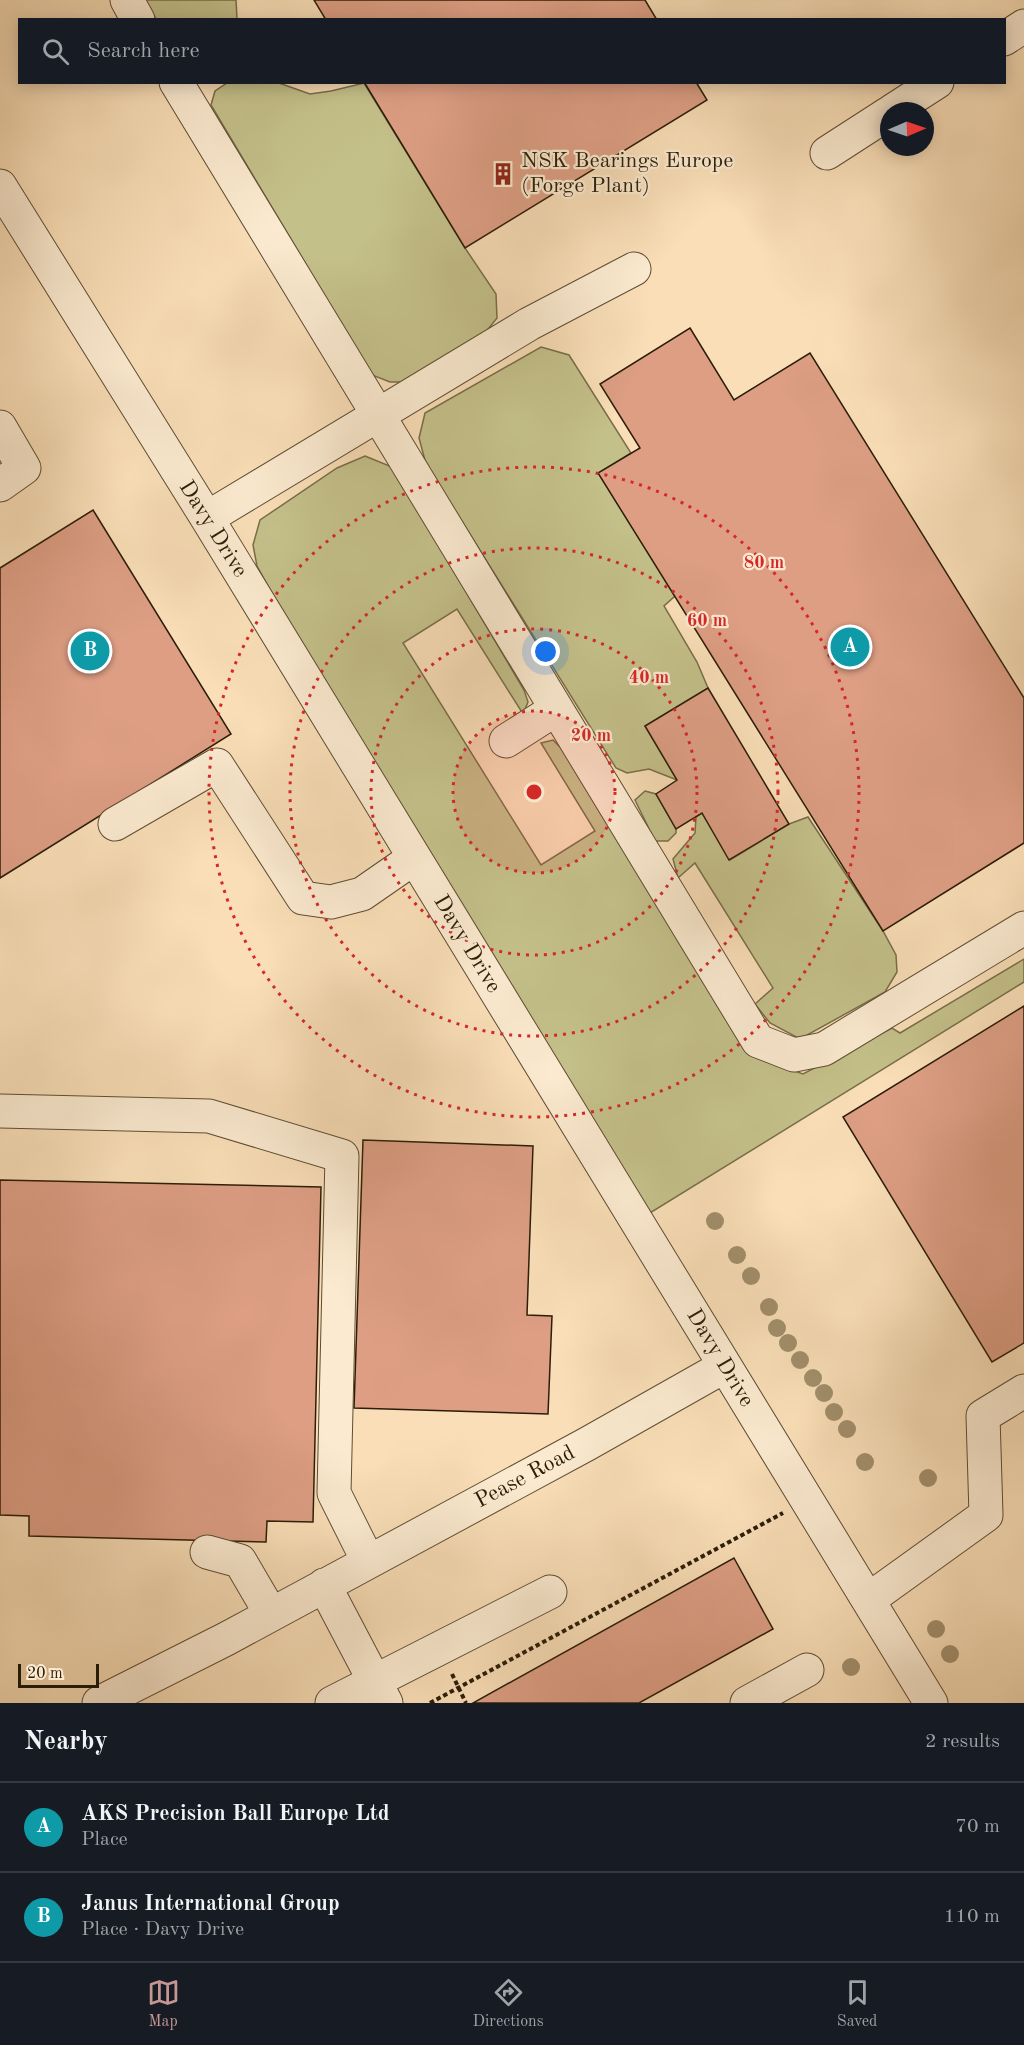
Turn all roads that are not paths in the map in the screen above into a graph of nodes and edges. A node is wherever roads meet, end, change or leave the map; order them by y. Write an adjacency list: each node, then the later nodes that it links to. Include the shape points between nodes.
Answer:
1 (126, 0): 2 (street)
2 (137, 18)
3 (1024, 26): 4 (street)
4 (1006, 38)
5 (177, 84): 12 (street)
6 (934, 84): 7 (street)
7 (906, 102)
8 (880, 119): 9 (street)
9 (827, 153)
10 (0, 186): 15 (street, Davy Drive)
11 (634, 269): 12 (street, via 529,324)
12 (378, 415): 15 (street); 16 (street)
13 (0, 427): 14 (street, via 24,468)
14 (0, 485)
15 (207, 518): 19 (street, Davy Drive)
16 (556, 709): 17 (street); 20 (street, via 758,1041 794,1054 824,1048)
17 (506, 741)
18 (115, 824): 19 (street, via 217,765 303,898 331,902 362,894)
19 (414, 858): 22 (street, Davy Drive)
20 (1024, 928)
21 (0, 1111): 25 (street, via 208,1116 342,1156 334,1493)
22 (725, 1366): 25 (street, Pease Road); 28 (street, Davy Drive)
23 (1024, 1391): 28 (street, via 983,1416 986,1515)
24 (207, 1552): 29 (street, via 240,1560)
25 (368, 1561): 26 (street, Pease Road)
26 (324, 1585): 29 (street, Pease Road); 31 (street)
27 (550, 1592): 31 (street)
28 (868, 1600): 35 (street, Davy Drive)
29 (271, 1614): 32 (street, Pease Road)
30 (807, 1671): 34 (street)
31 (381, 1692): 33 (street)
32 (99, 1703)
33 (332, 1703)
34 (747, 1703)
35 (931, 1703)

